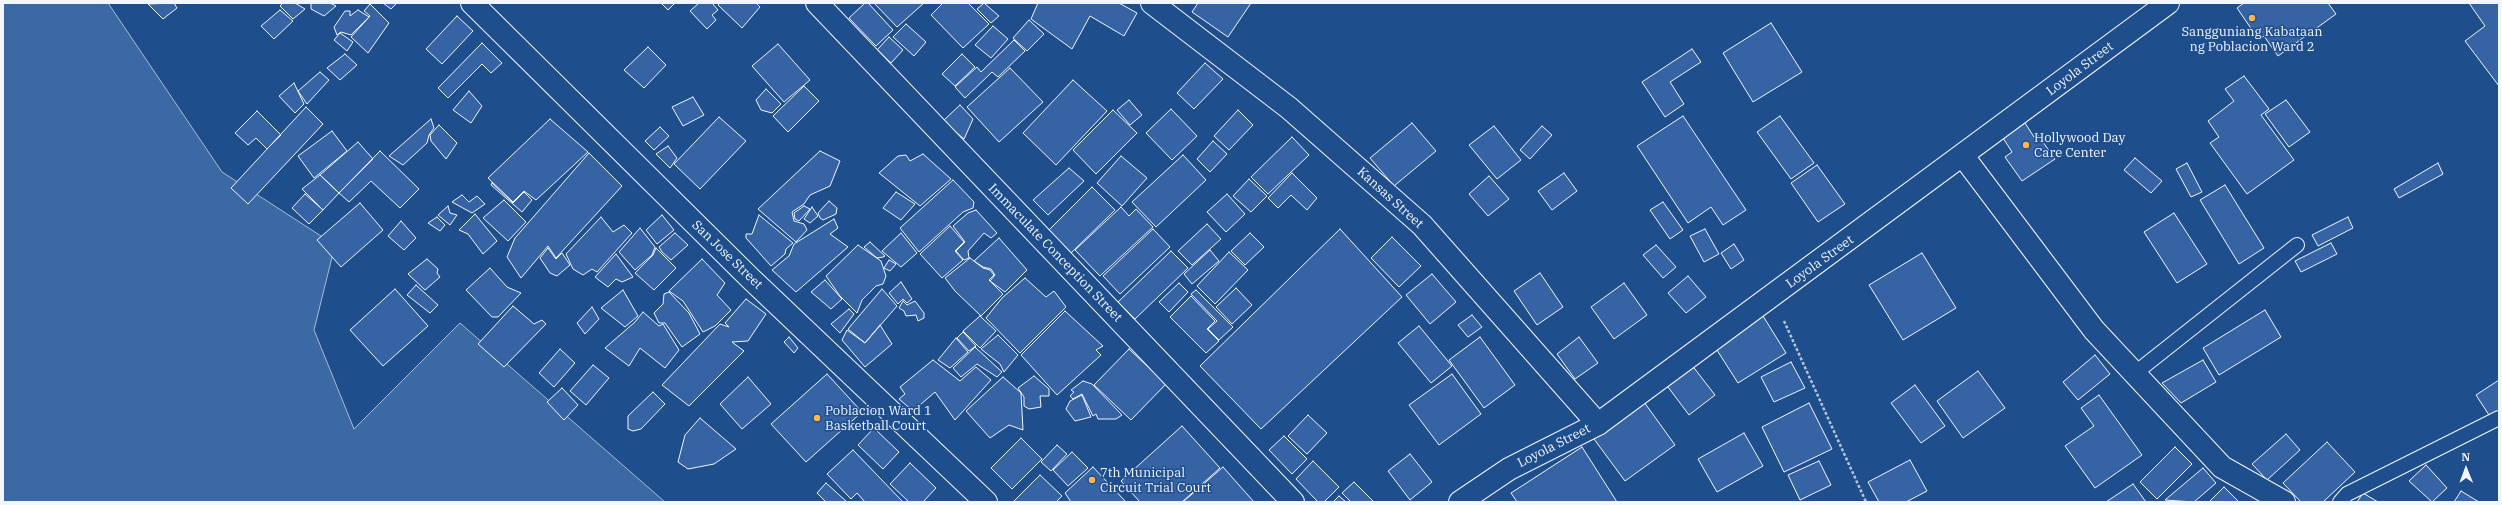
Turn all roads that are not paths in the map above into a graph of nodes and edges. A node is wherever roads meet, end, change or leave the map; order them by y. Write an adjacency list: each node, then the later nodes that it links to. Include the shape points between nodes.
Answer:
1 (472, 3): 10 (street, San Jose Street, via 751,279)
2 (817, 3): 11 (street, Immaculate Conception Street)
3 (1152, 3): 9 (street, Kansas Street, via 1289,108 1422,225)
4 (2168, 3): 5 (street, Loyola Street)
5 (1963, 156): 7 (street, via 2094,330); 9 (street, Loyola Street)
6 (2298, 245): 7 (lane)
7 (2134, 374): 13 (street, via 2222,467)
8 (2499, 418): 14 (lane, via 2347,494)
9 (1598, 424): 12 (street, Loyola Street, via 1509,469)
10 (986, 502)
11 (1294, 502)
12 (1460, 502)
13 (2284, 502)
14 (2340, 502)

